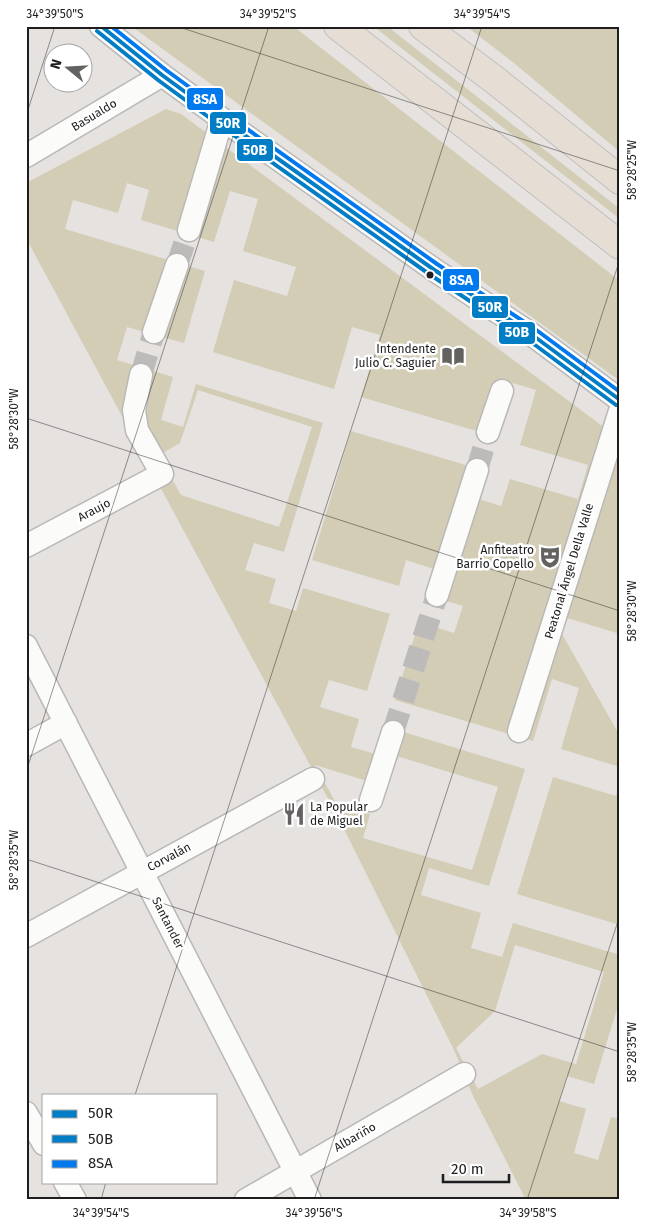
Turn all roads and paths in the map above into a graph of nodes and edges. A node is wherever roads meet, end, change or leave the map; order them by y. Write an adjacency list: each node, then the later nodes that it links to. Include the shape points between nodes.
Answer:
1 (101, 26): 4 (street)
2 (338, 26): 9 (highway)
3 (423, 26): 7 (highway)
4 (162, 75): 5 (street); 6 (street, Basualdo)
5 (222, 119): 8 (street); 14 (street, via 433,269 531,334)
6 (26, 156)
7 (620, 180)
8 (189, 230)
9 (620, 245)
10 (177, 265): 11 (street)
11 (154, 332)
12 (142, 375): 18 (street, Araujo, via 134,410 137,430 162,474)
13 (502, 391): 16 (street)
14 (620, 400)
15 (620, 411): 22 (street, Peatonal Ángel Della Valle)
16 (488, 432)
17 (477, 470): 19 (street)
18 (26, 546)
19 (437, 595)
20 (26, 646): 21 (street, Santander)
21 (66, 723): 24 (street); 27 (street, Santander)
22 (519, 731)
23 (393, 732): 26 (street)
24 (26, 745)
25 (313, 779): 27 (street, Corvalán)
26 (371, 800)
27 (142, 872): 28 (street, Corvalán); 32 (street, Santander)
28 (26, 936)
29 (464, 1074): 32 (street, Albariño)
30 (26, 1113): 31 (street)
31 (42, 1141)
32 (296, 1172): 35 (street, Albariño); 36 (street, Santander)
33 (66, 1184): 34 (street)
34 (75, 1200)
35 (246, 1200)
36 (310, 1200)

